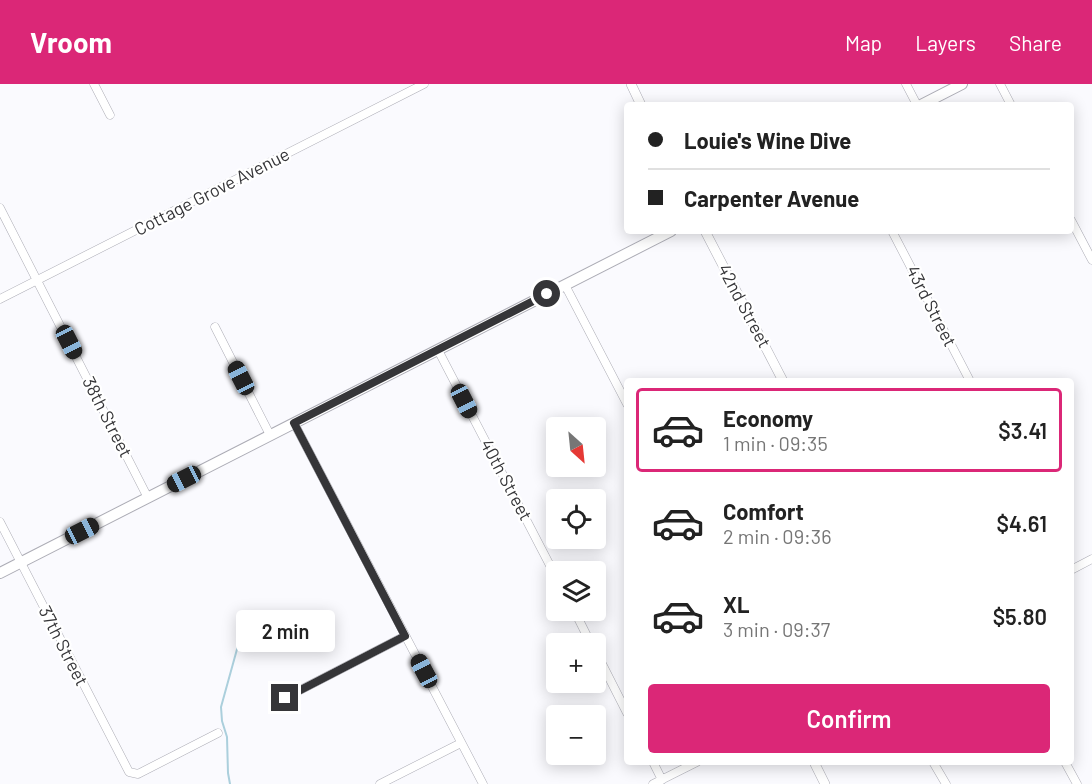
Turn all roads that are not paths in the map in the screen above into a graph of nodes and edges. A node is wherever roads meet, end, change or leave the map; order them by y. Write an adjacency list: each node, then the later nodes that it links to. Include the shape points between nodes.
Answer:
1 (94, 84): 11 (street)
2 (424, 84): 18 (street, Cottage Grove Avenue)
3 (631, 84): 7 (street)
4 (906, 84): 8 (street)
5 (962, 84): 9 (main road)
6 (1000, 84): 10 (street)
7 (640, 102)
8 (917, 102)
9 (925, 102)
10 (1009, 102)
11 (110, 115)
12 (0, 208): 18 (street, 38th Street)
13 (1074, 226): 17 (street)
14 (665, 234): 19 (main road)
15 (707, 234): 23 (street, 42nd Street)
16 (894, 234): 24 (street, 43rd Street)
17 (1092, 260)
18 (37, 281): 20 (street, Cottage Grove Avenue); 28 (street, 38th Street)
19 (565, 285): 22 (main road); 25 (street)
20 (0, 299)
21 (215, 327): 27 (street)
22 (438, 350): 26 (main road); 31 (street, 40th Street)
23 (781, 378)
24 (968, 378)
25 (624, 398)
26 (294, 423): 27 (main road); 35 (street)
27 (270, 435): 28 (main road)
28 (148, 498): 32 (main road)
29 (0, 522): 32 (street, 37th Street)
30 (1092, 559): 33 (street)
31 (548, 561)
32 (21, 562): 34 (main road); 39 (street, 37th Street, via 131,774)
33 (1074, 568)
34 (0, 573)
35 (405, 636): 37 (street); 40 (street)
36 (606, 672): 38 (street)
37 (275, 703)
38 (624, 707)
39 (218, 733)
40 (461, 743): 47 (street); 48 (street)
41 (655, 765): 46 (street)
42 (692, 765): 46 (street)
43 (816, 765): 50 (street)
44 (935, 765): 51 (street)
45 (1067, 765): 52 (street)
46 (666, 780): 49 (street)
47 (380, 784)
48 (483, 784)
49 (654, 784)
50 (825, 784)
51 (946, 784)
52 (1077, 784)

